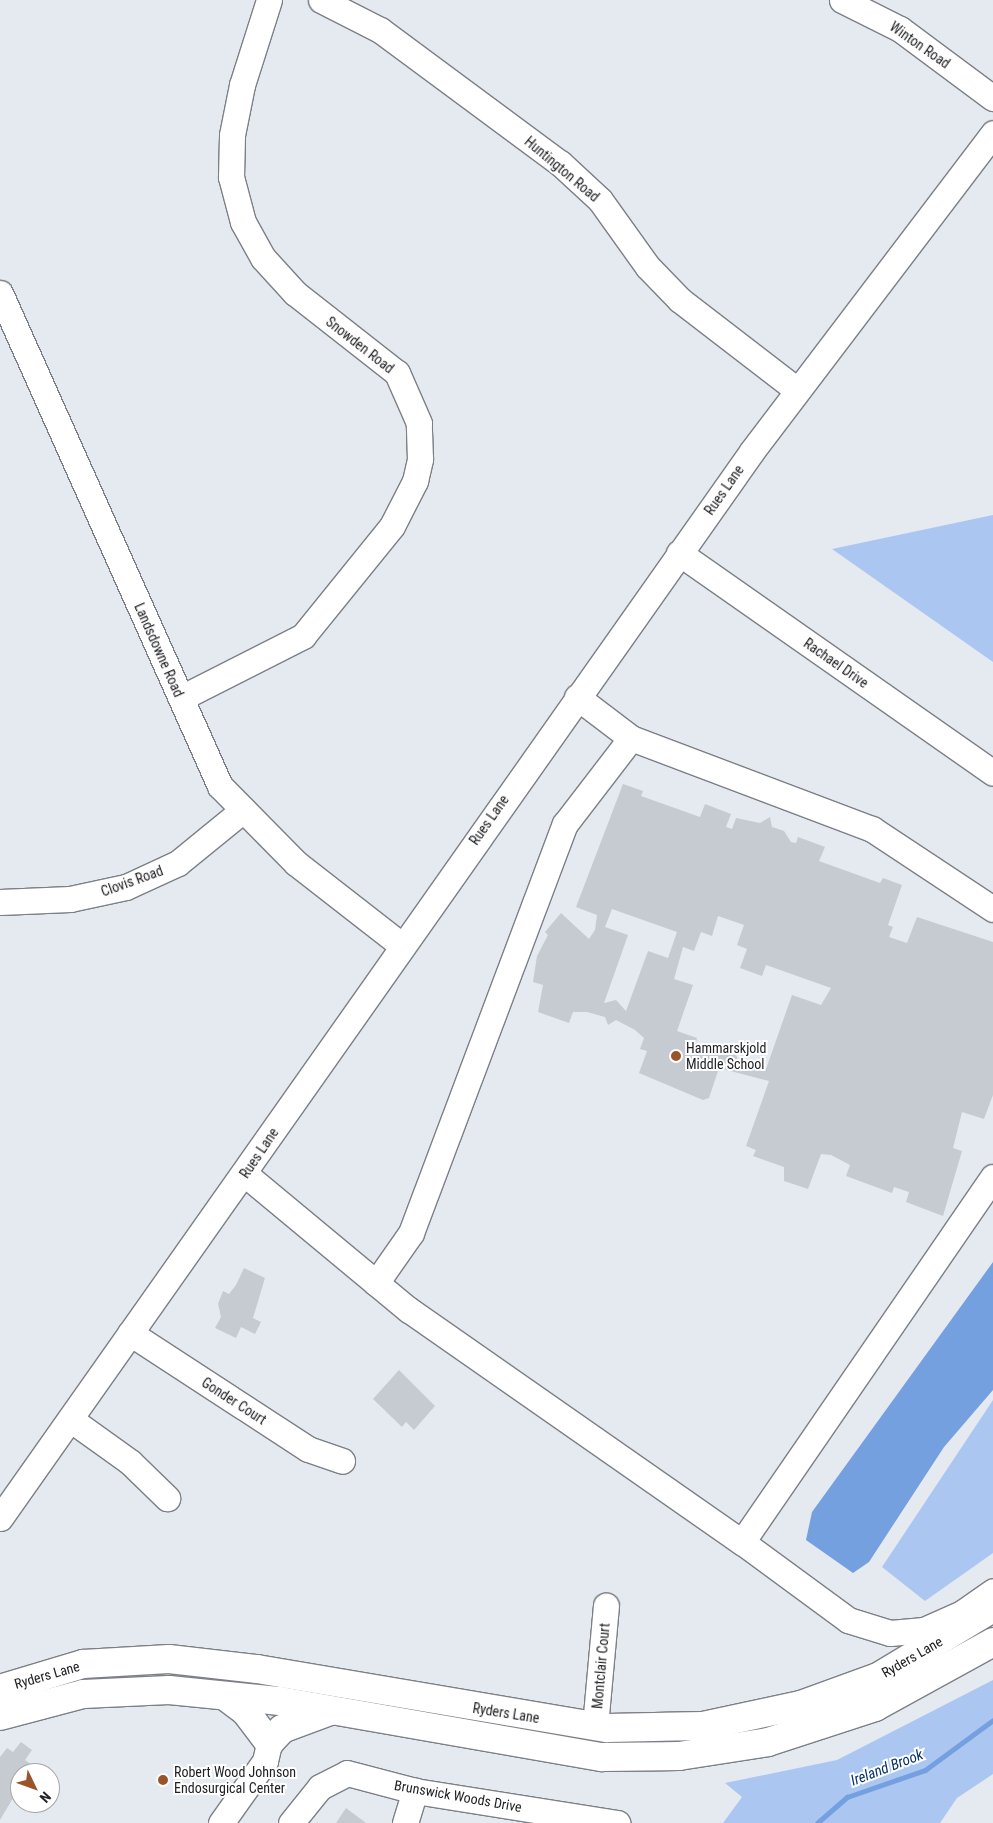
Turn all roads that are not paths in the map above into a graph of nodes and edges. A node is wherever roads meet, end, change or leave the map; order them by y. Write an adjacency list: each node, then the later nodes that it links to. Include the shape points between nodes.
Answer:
1 (268, 0): 10 (street, Snowden Road, via 242,85 232,135 232,177 243,222 263,258 295,293 397,373 419,423 420,459 415,481 392,526 325,614 303,636)
2 (321, 0): 7 (street, Huntington Road, via 380,30 560,163 600,200 648,267 680,300)
3 (842, 0): 4 (street, Winton Road, via 900,29)
4 (993, 98)
5 (993, 133): 7 (street, Rues Lane)
6 (0, 293): 10 (street, Landsdowne Road)
7 (797, 390): 8 (street, Rues Lane)
8 (679, 553): 9 (street, Rues Lane); 12 (street, Rachael Drive)
9 (577, 697): 11 (street); 16 (street, Rues Lane)
10 (180, 698): 13 (street, Landsdowne Road, via 220,786)
11 (631, 738): 15 (street, via 872,829); 19 (street, via 565,824 411,1233)
12 (993, 772)
13 (243, 810): 14 (street, Clovis Road, via 186,858 126,887 70,899); 16 (street, Landsdowne Road, via 296,863)
14 (0, 902)
15 (993, 909)
16 (400, 944): 17 (street, Rues Lane)
17 (245, 1174): 19 (street); 20 (street, Rues Lane)
18 (993, 1177): 25 (street)
19 (376, 1284): 25 (street)
20 (130, 1333): 21 (street, Rues Lane); 22 (street, Gonder Court, via 308,1449)
21 (70, 1419): 23 (street, via 130,1462); 24 (street, Rues Lane)
22 (342, 1461)
23 (167, 1498)
24 (0, 1518)
25 (742, 1542): 26 (street, via 848,1620 890,1633 924,1630 962,1613)
26 (993, 1591)
27 (606, 1605): 34 (street, Montclair Court)
28 (993, 1608): 34 (main road, Ryders Lane, via 878,1677 801,1705 703,1726)
29 (993, 1642): 32 (main road, Ryders Lane, via 875,1707 768,1742 679,1756 602,1757)
30 (0, 1689): 34 (main road, Ryders Lane, via 83,1664 169,1659 257,1669)
31 (225, 1696): 32 (main road, Ryders Lane); 33 (main road, Ryders Lane, via 169,1690 82,1694); 35 (main road, via 246,1712)
32 (331, 1711): 35 (main road, via 282,1729)
33 (0, 1716)
34 (595, 1726)
35 (269, 1744): 37 (street, via 265,1761)
36 (415, 1790): 38 (street, Brunswick Woods Drive, via 362,1776 336,1775 311,1796); 39 (street); 40 (street, Brunswick Woods Drive)
37 (221, 1823)
38 (291, 1823)
39 (405, 1823)
40 (617, 1823)

